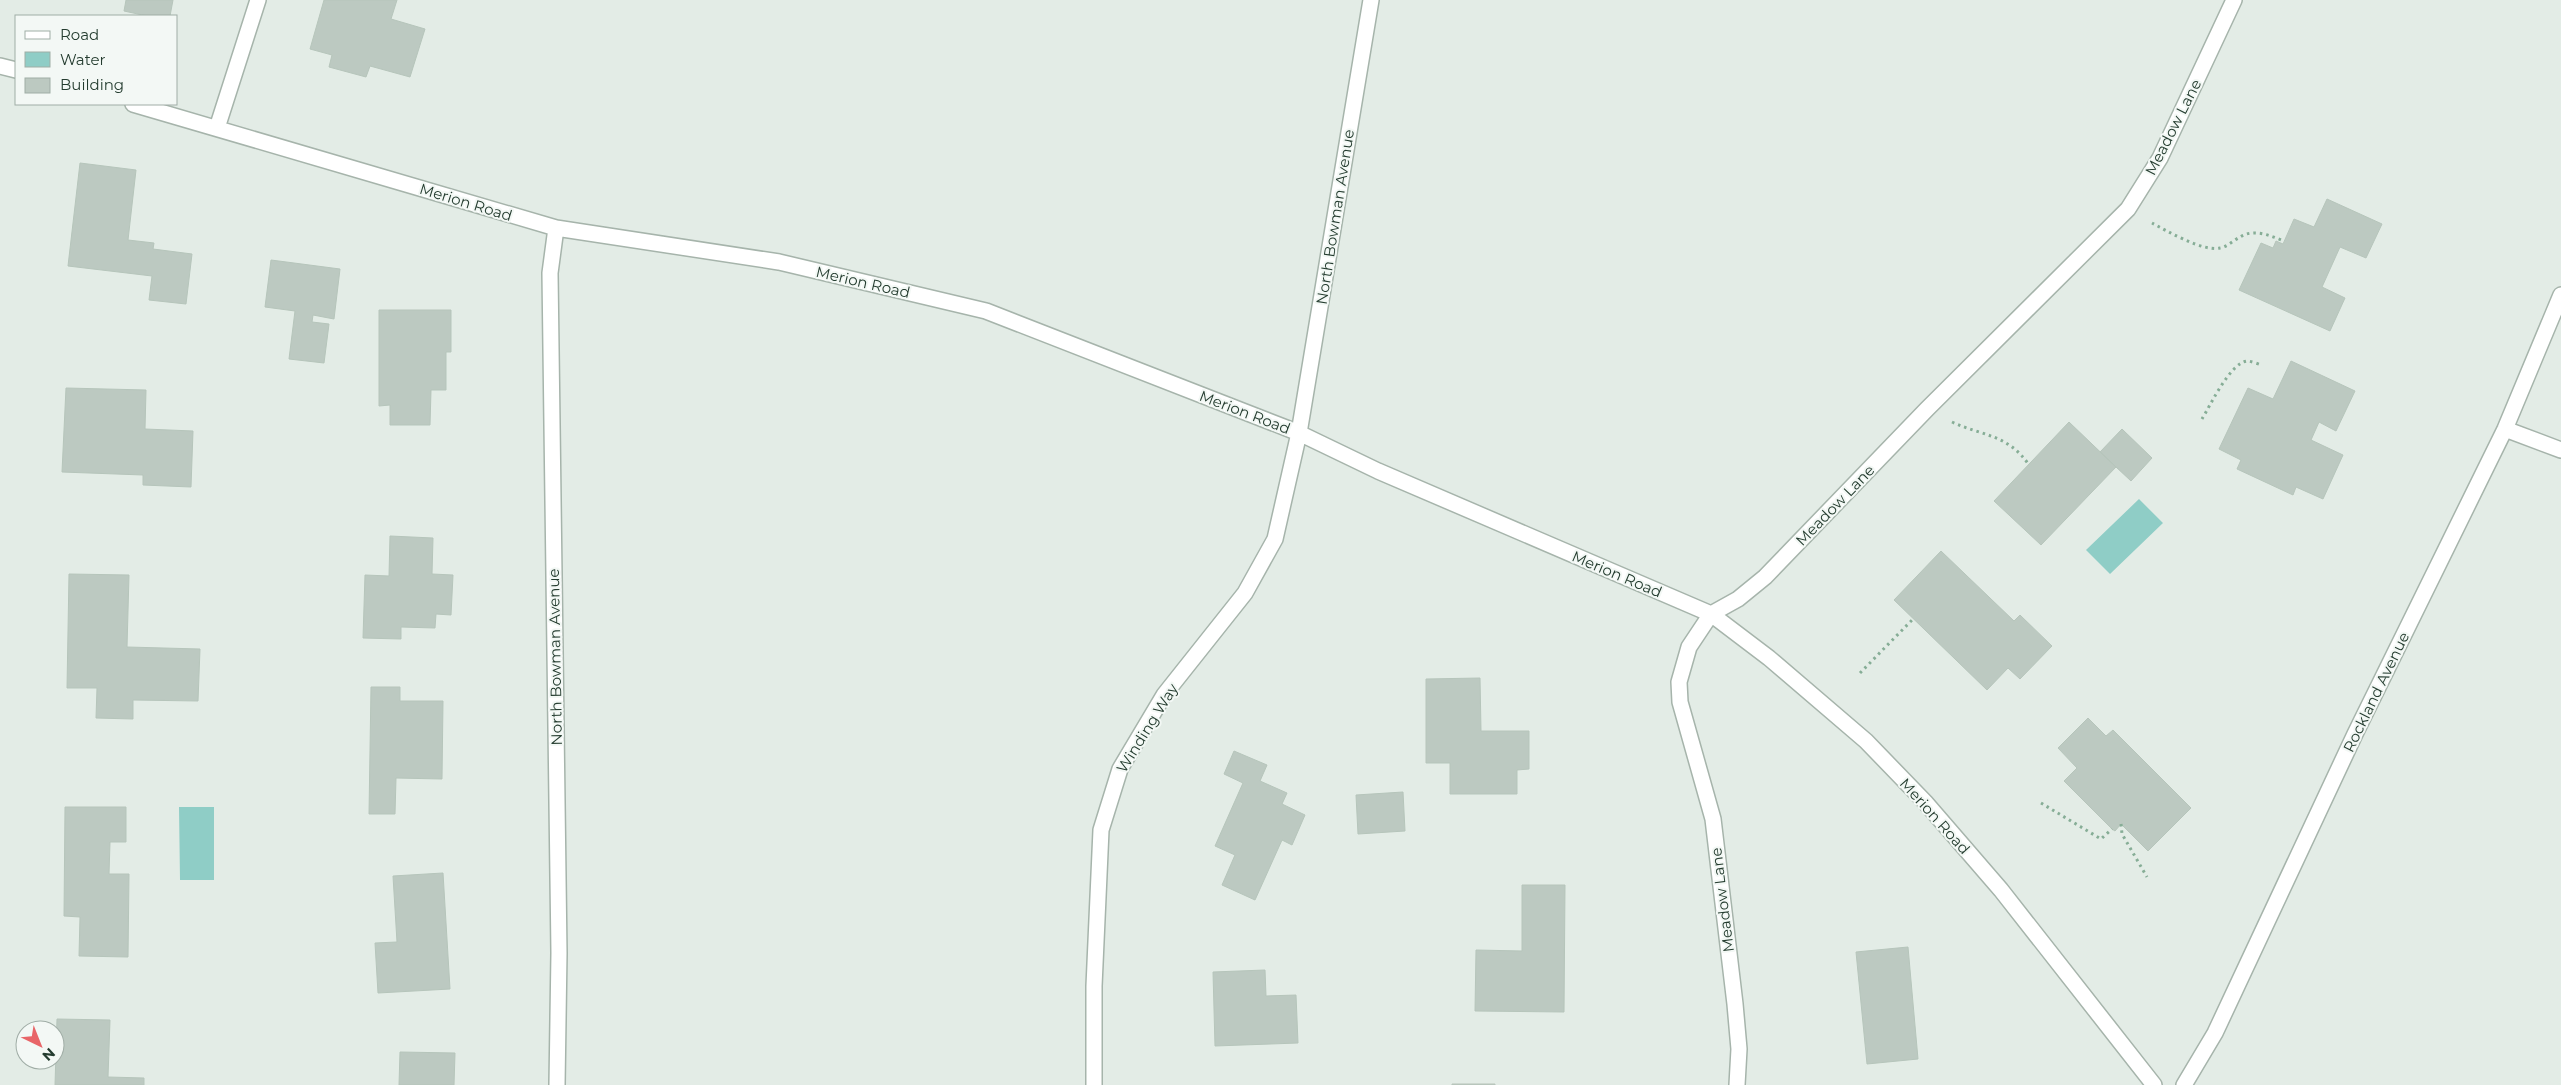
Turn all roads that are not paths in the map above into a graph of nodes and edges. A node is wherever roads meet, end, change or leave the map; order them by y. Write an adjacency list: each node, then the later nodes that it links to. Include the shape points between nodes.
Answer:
1 (258, 0): 7 (street)
2 (1371, 0): 11 (street, North Bowman Avenue)
3 (2234, 0): 13 (street, Meadow Lane, via 2160,158 2128,209 1927,409 1765,578)
4 (0, 66): 5 (street)
5 (15, 70)
6 (136, 105): 7 (street, Merion Road)
7 (217, 128): 8 (street, Merion Road)
8 (556, 228): 11 (street, Merion Road, via 779,262 986,311); 14 (street, North Bowman Avenue, via 550,274 559,953)
9 (2561, 295): 10 (street, Rockland Avenue)
10 (2505, 429): 12 (street); 18 (street, Rockland Avenue, via 2355,734 2214,1033)
11 (1300, 433): 13 (street, Merion Road, via 1378,471); 15 (street, Winding Way, via 1275,539 1245,594 1164,695 1120,769 1101,830 1094,986)
12 (2561, 450)
13 (1711, 614): 16 (street, Meadow Lane, via 1689,647 1679,682 1680,702 1712,819 1735,1004); 17 (street, Merion Road, via 1769,658 1866,741 1925,802 2007,898)
14 (557, 1085)
15 (1094, 1085)
16 (1738, 1085)
17 (2154, 1085)
18 (2184, 1085)

